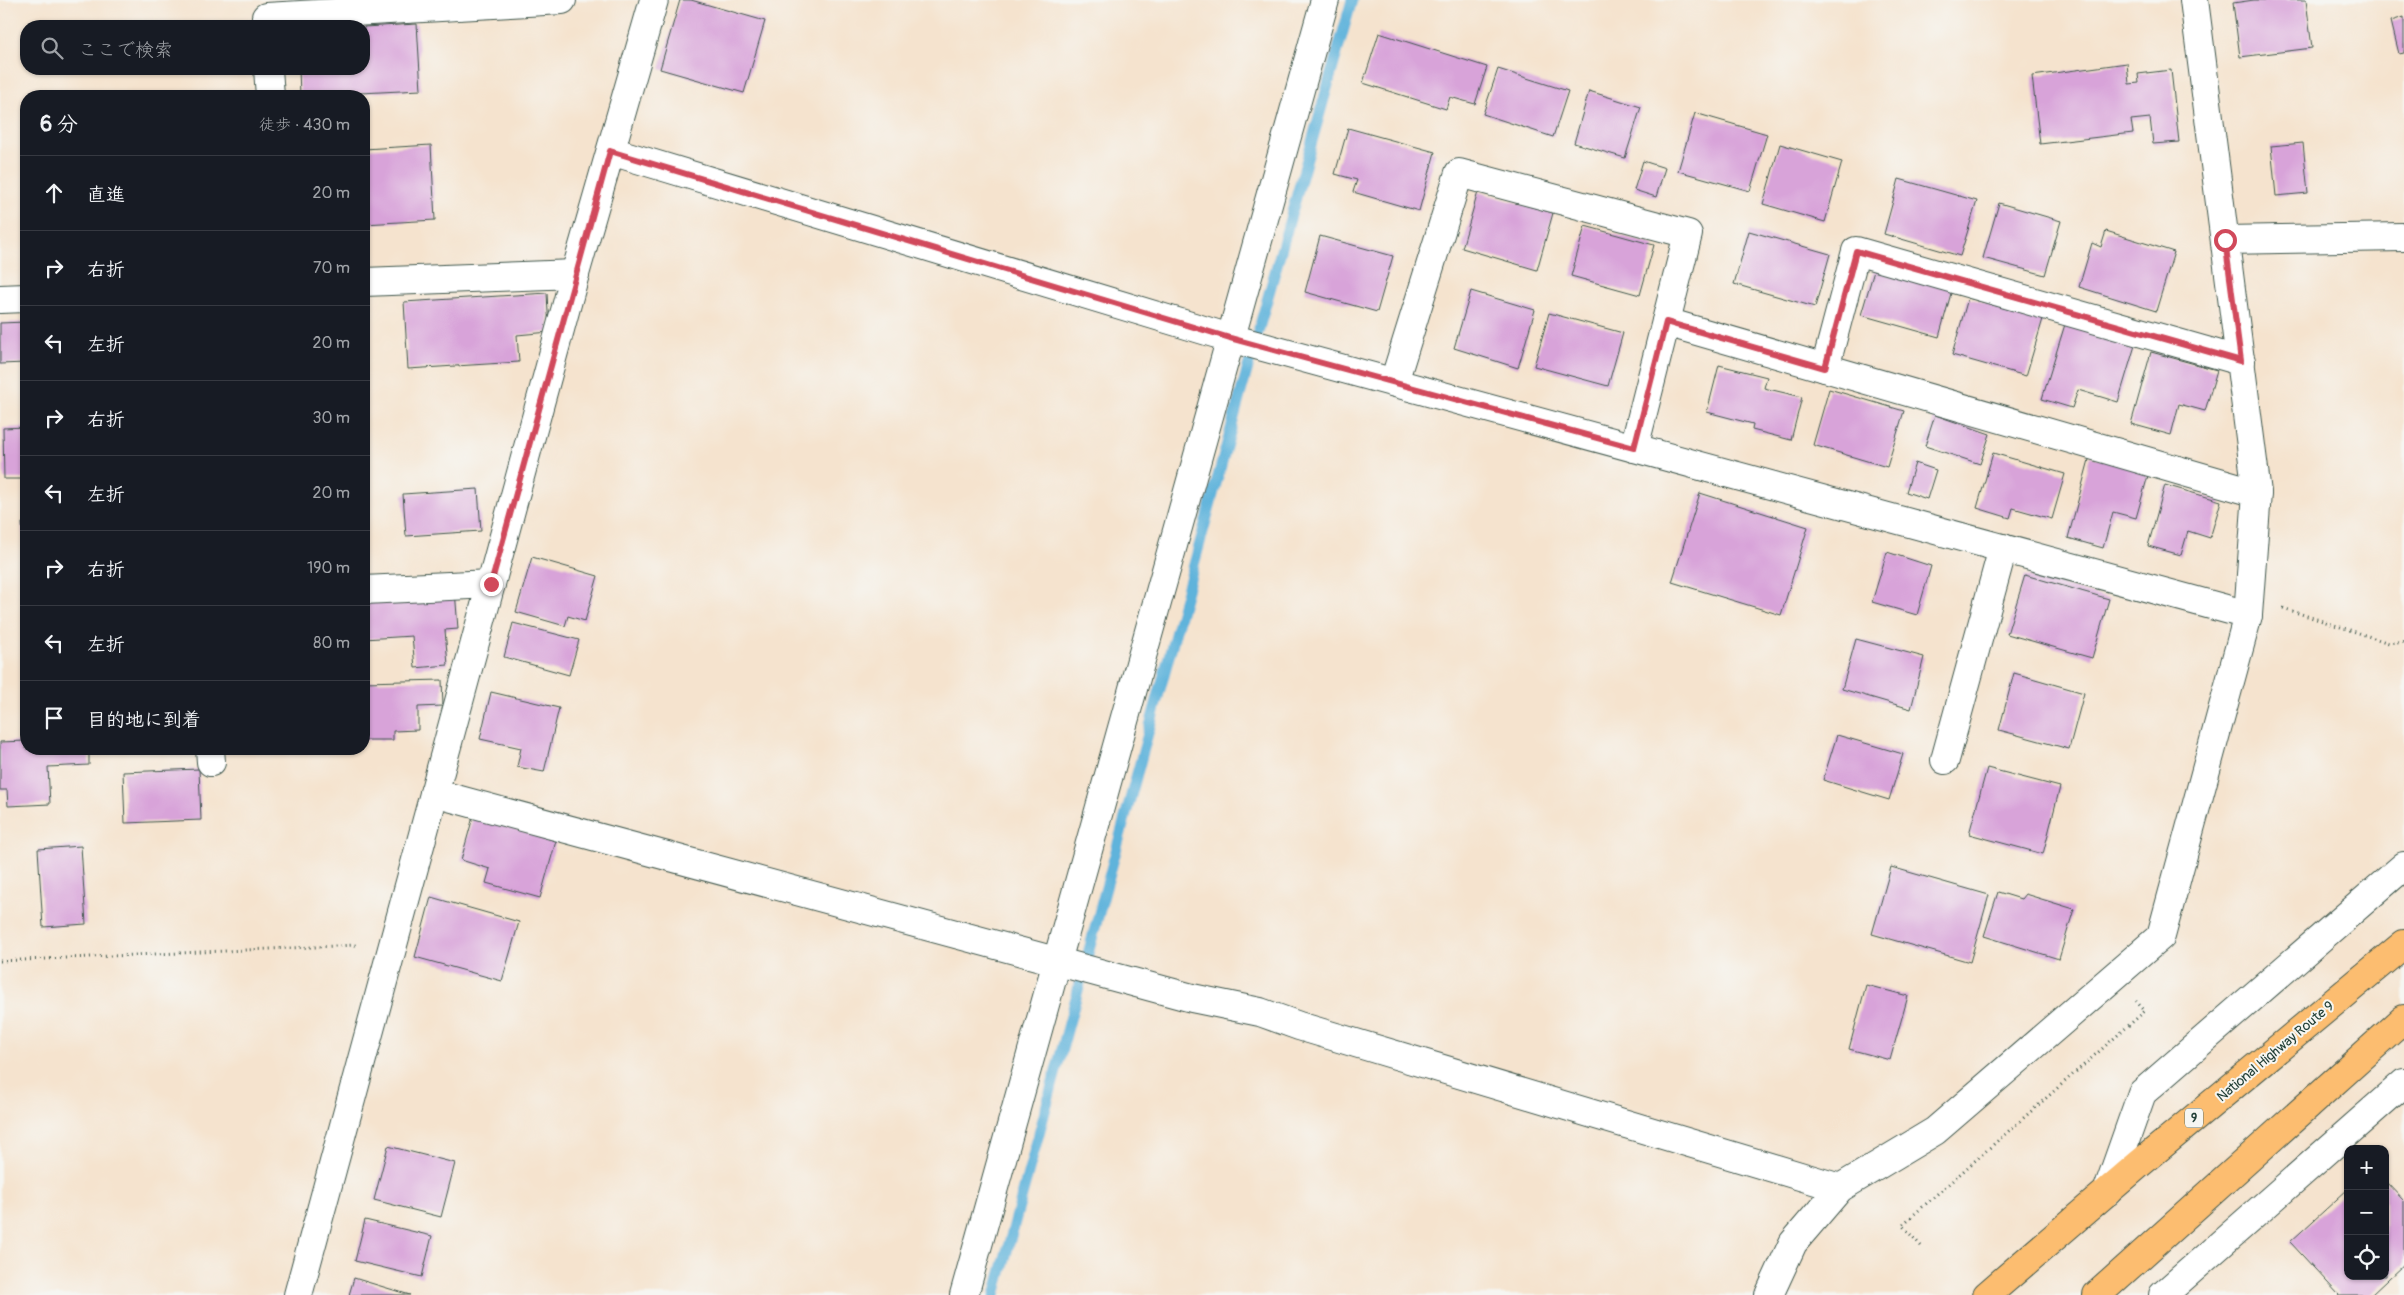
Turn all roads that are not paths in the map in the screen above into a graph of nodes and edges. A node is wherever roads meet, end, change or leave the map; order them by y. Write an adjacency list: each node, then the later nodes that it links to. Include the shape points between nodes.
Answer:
1 (562, 0): 5 (street)
2 (654, 0): 8 (street)
3 (1325, 0): 16 (street)
4 (2194, 0): 10 (street)
5 (265, 15)
6 (268, 75): 7 (street)
7 (270, 90)
8 (610, 151): 11 (street); 16 (street)
9 (2404, 237): 10 (street)
10 (2225, 240): 17 (street)
11 (575, 274): 12 (street); 23 (street)
12 (370, 282)
13 (20, 298): 14 (street)
14 (0, 299)
15 (1666, 322): 18 (street); 19 (street, via 1688,234 1459,172); 20 (street)
16 (1230, 338): 19 (street); 30 (street)
17 (2241, 361): 18 (street, via 1856,251); 21 (street)
18 (1825, 368): 21 (street)
19 (1394, 382): 20 (street)
20 (1634, 448): 22 (street)
21 (2257, 493): 25 (street)
22 (2003, 548): 25 (street); 26 (street)
23 (491, 584): 24 (street); 27 (street)
24 (370, 590)
25 (2249, 606): 33 (street, via 2161,936 1935,1131)
26 (1945, 760)
27 (434, 793): 30 (street); 35 (street)
28 (2404, 866): 34 (street, via 2142,1093)
29 (2404, 944): 34 (highway, National Highway Route 9 / 9)
30 (1055, 961): 33 (street, via 1192,998 1260,1012); 36 (street)
31 (2404, 1019): 39 (highway)
32 (2404, 1083): 40 (street)
33 (1840, 1188): 37 (street, via 1793,1243)
34 (2107, 1192): 38 (highway, National Highway Route 9 / 9)
35 (298, 1295)
36 (964, 1295)
37 (1769, 1295)
38 (1987, 1295)
39 (2097, 1295)
40 (2163, 1295)

